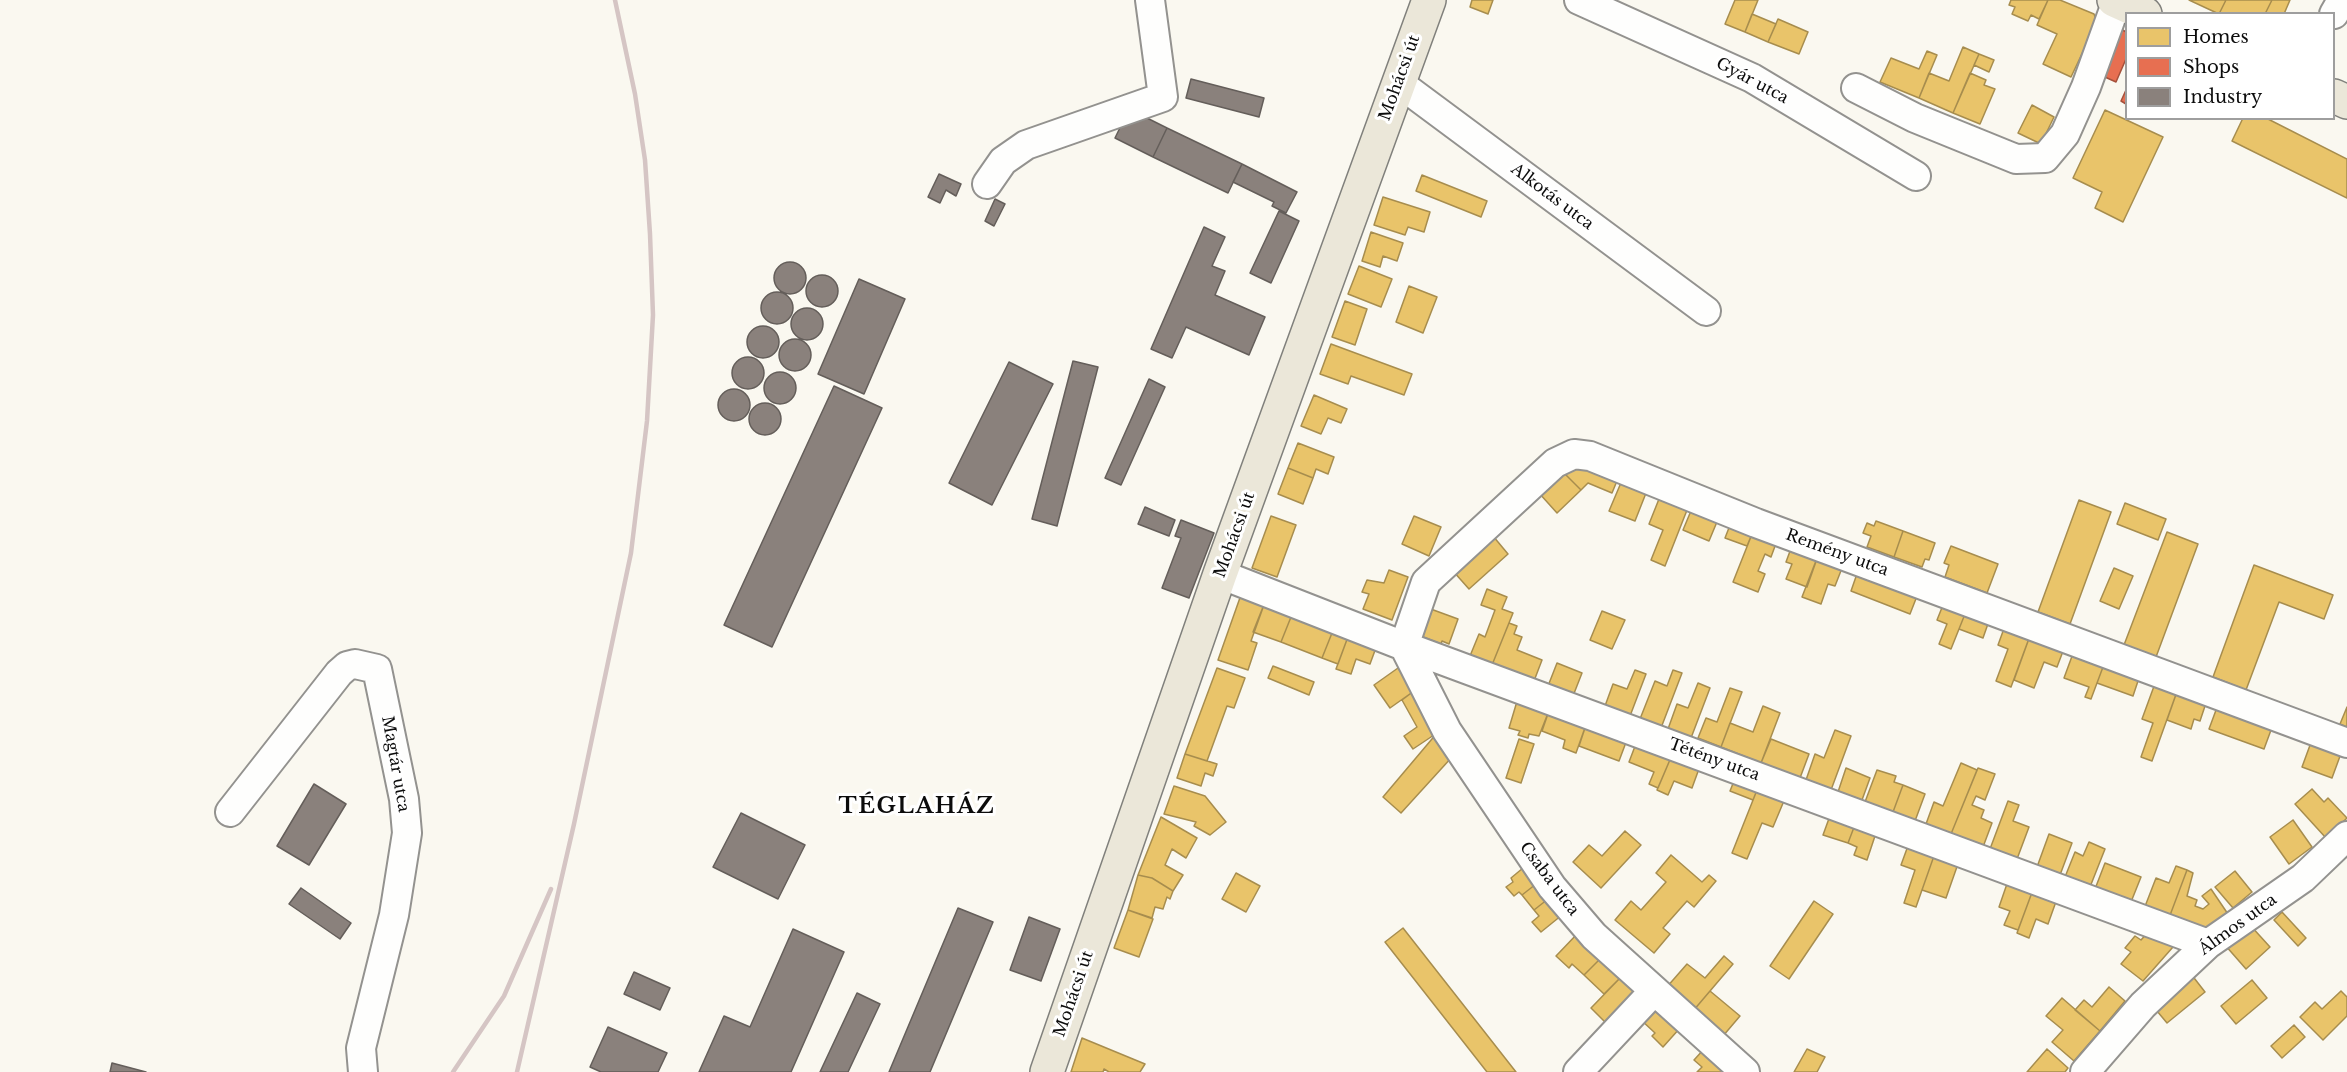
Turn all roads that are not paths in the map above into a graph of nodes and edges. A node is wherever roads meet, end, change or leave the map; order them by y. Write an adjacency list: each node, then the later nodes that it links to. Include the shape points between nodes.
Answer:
1 (1150, 0): 8 (street, via 1163,98 1026,145 1003,161)
2 (1580, 0): 7 (street, Gyár utca, via 1752,78)
3 (1427, 2): 5 (main road, Mohácsi út)
4 (2125, 5): 6 (street, via 2065,134 2045,158 2016,159 1915,118)
5 (1399, 83): 9 (street, Alkotás utca); 10 (main road, Mohácsi út)
6 (1856, 88)
7 (1916, 176)
8 (987, 184)
9 (1706, 311)
10 (1220, 574): 11 (street, Tétény utca); 18 (main road, Mohácsi út)
11 (1404, 646): 12 (street, Remény utca, via 1426,582 1555,463 1574,454 1590,456 1756,523); 15 (street, Tétény utca); 16 (street, Csaba utca, via 1447,731 1552,887 1594,936)
12 (2347, 743)
13 (230, 812): 17 (street, Magtár utca, via 339,672 355,664 377,669 404,799 407,832 394,915 361,1048)
14 (2347, 836): 15 (street, Álmos utca, via 2303,878)
15 (2208, 944): 21 (street, Álmos utca, via 2143,1005)
16 (1654, 992): 19 (street); 20 (street, Csaba utca)
17 (363, 1072)
18 (1047, 1072)
19 (1578, 1072)
20 (1745, 1072)
21 (2085, 1072)

